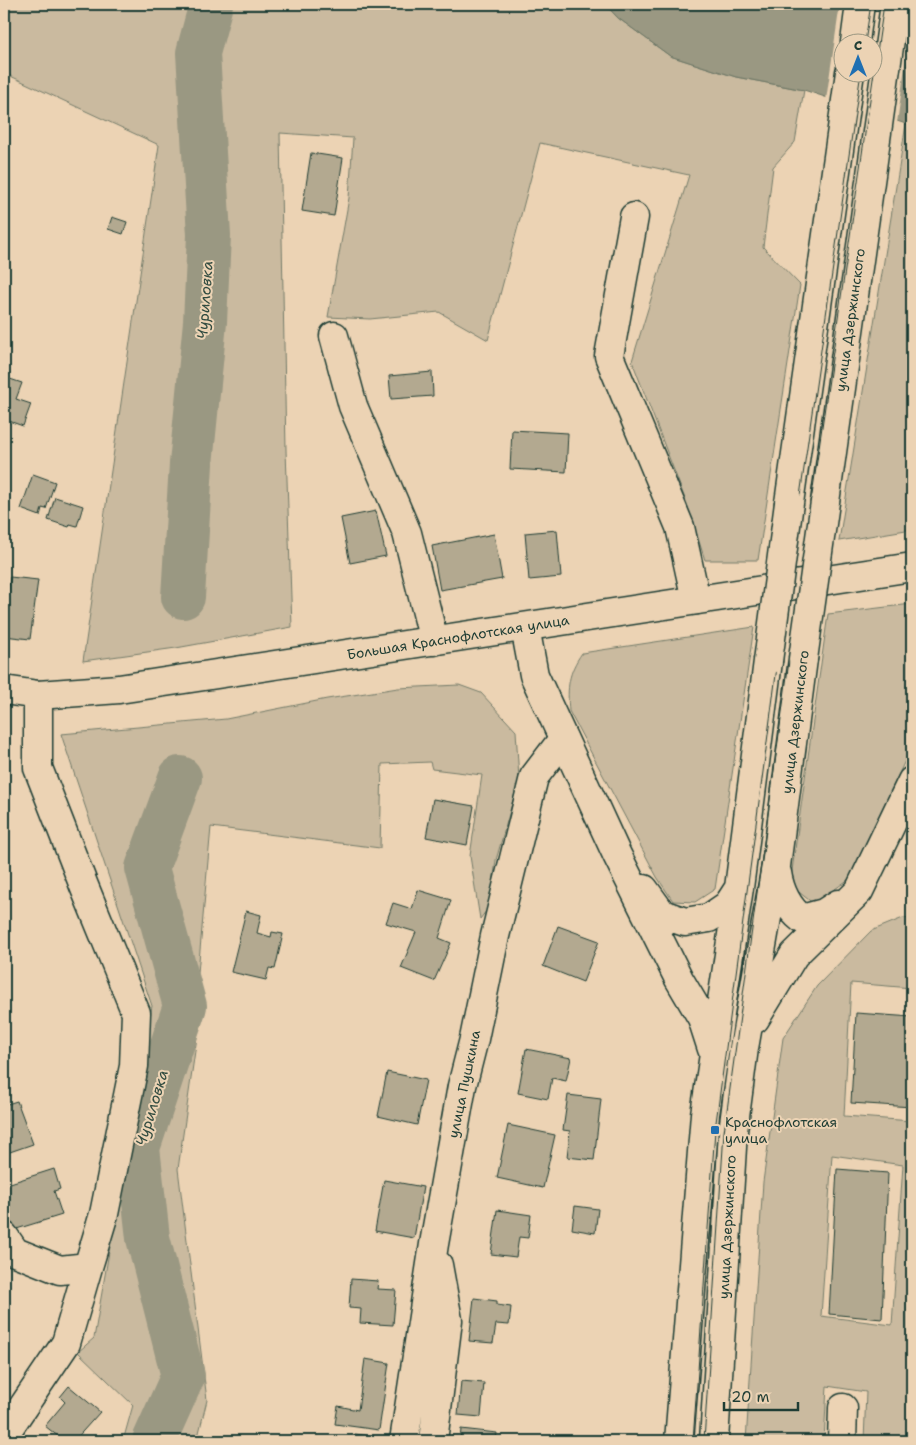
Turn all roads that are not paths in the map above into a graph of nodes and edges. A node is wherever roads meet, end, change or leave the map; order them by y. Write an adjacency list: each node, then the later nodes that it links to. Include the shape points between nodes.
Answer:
1 (860, 4): 3 (main road)
2 (895, 4): 16 (main road, улица Дзержинского, bridge)
3 (856, 32)
4 (849, 82): 17 (main road, улица Дзержинского, bridge)
5 (634, 217): 8 (main road, via 610,356 680,527)
6 (334, 336): 10 (main road, via 353,406 407,533)
7 (912, 567): 8 (main road, Большая Краснофлотская улица)
8 (696, 600): 9 (main road, Большая Краснофлотская улица)
9 (526, 626): 10 (main road, Большая Краснофлотская улица); 13 (main road, via 534,675)
10 (434, 641): 12 (main road, Большая Краснофлотская улица, via 119,689)
11 (4, 690): 12 (main road, Большая Краснофлотская улица)
12 (38, 694): 23 (main road, via 38,768 136,1013 134,1066 104,1214)
13 (563, 739): 15 (main road); 22 (main road, улица Пушкина, via 534,777 462,1086)
14 (912, 781): 18 (main road)
15 (617, 854): 17 (main road, via 662,914 685,922 709,918 728,905); 20 (main road, via 702,1018)
16 (776, 866): 18 (main road, via 779,888 791,911 802,919 824,913); 19 (main road, улица Дзержинского)
17 (739, 888): 20 (main road, улица Дзержинского)
18 (858, 891): 19 (main road, via 794,955 756,1016)
19 (744, 1048): 29 (main road, улица Дзержинского, via 733,1131)
20 (713, 1052): 28 (main road, улица Дзержинского, via 705,1114)
21 (4, 1236): 23 (main road, via 15,1252 60,1270)
22 (434, 1244): 26 (main road, улица Пушкина); 27 (main road, via 448,1320)
23 (88, 1267): 25 (main road, via 66,1343)
24 (843, 1408): 30 (main road)
25 (4, 1435)
26 (404, 1441)
27 (433, 1441)
28 (679, 1441)
29 (714, 1441)
30 (842, 1441)

